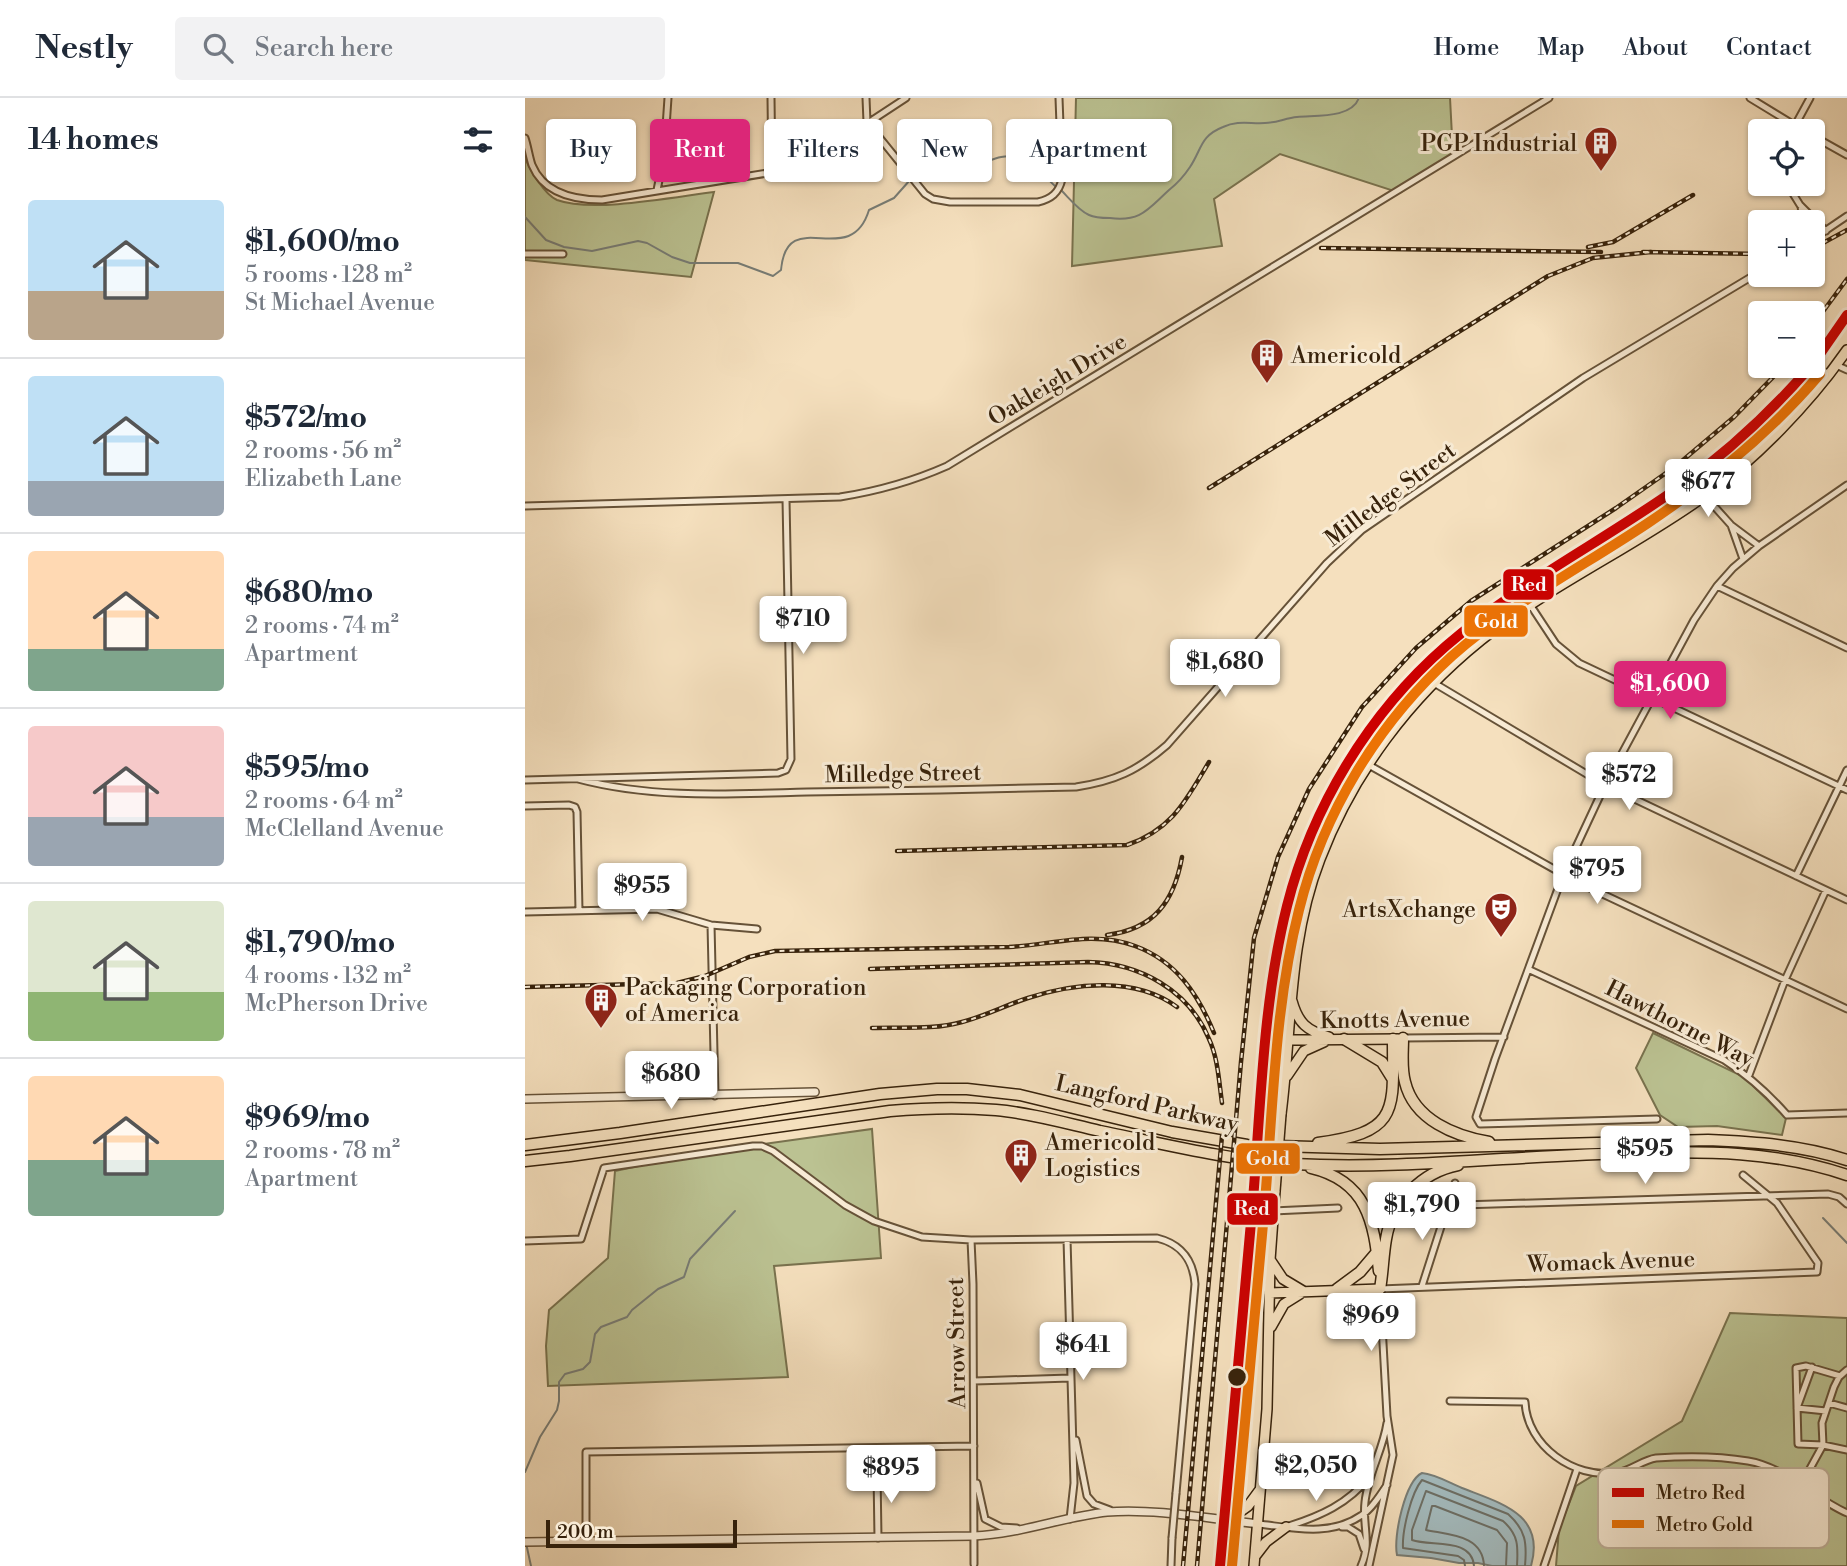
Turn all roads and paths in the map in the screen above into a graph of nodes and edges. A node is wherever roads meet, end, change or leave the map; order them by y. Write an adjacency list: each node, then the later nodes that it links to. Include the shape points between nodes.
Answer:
1 (668, 98): 19 (street)
2 (771, 98): 9 (street)
3 (866, 98): 10 (street)
4 (906, 98): 11 (street)
5 (1059, 98): 15 (street, via 1062,179 1057,192 1038,202 933,199 918,188)
6 (1549, 98): 33 (street, Oakleigh Drive, via 947,467 873,492)
7 (1750, 98): 12 (street)
8 (1810, 98): 13 (street)
9 (771, 119)
10 (867, 119)
11 (872, 119)
12 (1780, 119)
13 (1799, 119)
14 (525, 138): 19 (street, via 535,172 561,194 602,200)
15 (883, 143)
16 (1825, 143): 17 (street)
17 (1847, 155)
18 (764, 175): 19 (street)
19 (657, 190)
20 (1795, 196): 21 (street)
21 (1801, 206): 22 (street); 24 (street)
22 (1802, 210)
23 (1847, 216): 24 (street)
24 (1826, 231)
25 (525, 254): 26 (street)
26 (563, 254)
27 (1748, 279): 45 (street, Milledge Street, via 1583,378 1362,530 1327,563 1167,745 1117,778 1076,787 757,793 652,793)
28 (1847, 350): 29 (main road)
29 (1836, 365): 30 (street); 32 (main road, via 1776,433)
30 (1847, 370)
31 (1847, 485): 36 (street)
32 (1705, 496): 35 (street); 39 (main road)
33 (786, 499): 34 (street, Oakleigh Drive); 45 (street, Milledge Street, via 791,758 786,770)
34 (525, 506)
35 (1731, 525): 36 (street); 37 (street)
36 (1759, 546): 37 (street)
37 (1743, 559): 38 (street)
38 (1717, 586): 40 (street); 42 (street)
39 (1531, 606): 41 (main road, via 1482,639); 42 (street, via 1569,657)
40 (1847, 648)
41 (1434, 683): 43 (main road); 47 (street)
42 (1651, 697): 47 (street); 48 (street)
43 (1367, 764): 51 (street); 61 (main road, via 1338,817 1313,880 1301,922)
44 (1847, 769): 48 (street)
45 (578, 779): 46 (street, Milledge Street)
46 (525, 780)
47 (1605, 785): 51 (street); 52 (street)
48 (1839, 786): 49 (street); 52 (street)
49 (1847, 790)
50 (525, 806): 55 (street, via 575,807)
51 (1563, 875): 59 (street); 60 (street)
52 (1796, 876): 53 (street)
53 (1826, 890): 54 (street); 60 (street)
54 (1847, 900)
55 (579, 911): 56 (street); 57 (street, via 657,909)
56 (525, 912)
57 (711, 925): 58 (street); 71 (street)
58 (757, 929)
59 (1529, 970): 63 (street); 67 (street, Hawthorne Way)
60 (1785, 980): 62 (street); 67 (street)
61 (1291, 995): 64 (main road, via 1300,1023); 66 (main road)
62 (1847, 1009)
63 (1504, 1037): 65 (street, Knotts Avenue); 74 (street, via 1476,1117 1480,1124)
64 (1337, 1039): 65 (main road, Knotts Avenue); 66 (main road, Knotts Avenue); 68 (highway, via 1382,1062); 69 (main road, via 1304,1051)
65 (1398, 1039): 68 (highway); 76 (highway, via 1404,1080 1417,1108 1456,1133)
66 (1287, 1040): 69 (main road)
67 (1749, 1075): 73 (street, Hawthorne Way, via 1787,1115)
68 (1393, 1079): 77 (highway, via 1387,1113 1369,1130 1336,1141)
69 (1285, 1081): 90 (main road, bridge)
70 (815, 1093): 71 (street)
71 (715, 1096): 72 (street)
72 (525, 1099)
73 (1847, 1113)
74 (1657, 1119)
75 (528, 1144): 77 (highway, Langford Parkway, via 901,1091 946,1089 1020,1095 1172,1132)
76 (1511, 1146): 77 (highway, Langford Parkway); 79 (highway, Langford Parkway, via 1748,1141)
77 (1286, 1148)
78 (1508, 1157): 81 (highway, Langford Parkway); 83 (highway, Langford Parkway, via 1734,1152 1801,1161); 98 (highway, via 1444,1169 1410,1191 1388,1231)
79 (1847, 1160)
80 (525, 1161): 81 (highway, Langford Parkway, via 931,1108 997,1110)
81 (1294, 1164): 94 (highway, via 1319,1170 1350,1186 1370,1215)
82 (1743, 1175): 85 (street)
83 (1847, 1175)
84 (1455, 1183): 88 (street)
85 (1768, 1196): 86 (street, via 1828,1194); 88 (street); 96 (street, Womack Avenue, via 1818,1263 1817,1272)
86 (1847, 1204)
87 (1429, 1206): 88 (street)
88 (1447, 1206): 96 (street)
89 (1338, 1208): 90 (street)
90 (1273, 1211): 95 (main road)
91 (1066, 1239): 92 (street); 105 (street); 144 (street, bridge, via 1157,1238 1176,1245 1190,1261 1195,1284)
92 (971, 1240): 93 (street, via 922,1237 874,1221 762,1146 604,1168 581,1239); 106 (street, Arrow Street)
93 (525, 1241)
94 (1377, 1252): 97 (highway); 98 (highway)
95 (1270, 1260): 99 (main road, via 1283,1279); 100 (main road)
96 (1422, 1286): 98 (street, Womack Avenue)
97 (1337, 1289): 98 (main road, Womack Avenue); 99 (main road, Womack Avenue)
98 (1380, 1289): 112 (street)
99 (1305, 1292): 100 (main road, Womack Avenue); 101 (main road, via 1284,1304)
100 (1269, 1293): 101 (main road)
101 (1269, 1335): 126 (main road)
102 (1812, 1367): 104 (street); 109 (street); 109 (street, via 1796,1368)
103 (1847, 1370): 104 (street)
104 (1840, 1376): 108 (street)
105 (1070, 1378): 106 (street); 113 (street)
106 (974, 1381): 115 (street, Arrow Street)
107 (1450, 1401): 121 (street, via 1525,1402 1537,1438)
108 (1829, 1403): 110 (street); 111 (street)
109 (1797, 1408): 111 (street); 114 (street, via 1798,1444)
110 (1847, 1408)
111 (1826, 1411): 114 (street)
112 (1387, 1416): 123 (street, via 1384,1443); 125 (street, via 1393,1455)
113 (1073, 1423): 128 (street, via 1087,1496 1094,1504); 131 (street)
114 (1823, 1445): 116 (street); 120 (street)
115 (974, 1446): 117 (street, Arrow Street); 139 (street, via 586,1452)
116 (1847, 1450)
117 (975, 1463): 134 (street, via 985,1518 1001,1527); 137 (street)
118 (1630, 1468): 119 (street, via 1656,1458 1721,1459)
119 (1772, 1468)
120 (1810, 1468)
121 (1577, 1469): 122 (street); 146 (street)
122 (1598, 1471)
123 (1373, 1472): 130 (street); 135 (street, via 1335,1507)
124 (877, 1474): 138 (street)
125 (1389, 1483): 130 (street); 145 (street)
126 (1261, 1486): 132 (main road, via 1248,1506); 133 (main road)
127 (1829, 1502): 129 (street)
128 (1120, 1512): 131 (street); 132 (street)
129 (1847, 1513)
130 (1364, 1514): 136 (street); 143 (street, via 1368,1545)
131 (1070, 1519): 134 (street)
132 (1227, 1521): 133 (street)
133 (1259, 1524): 135 (street); 141 (main road)
134 (1037, 1527): 137 (street)
135 (1286, 1527): 136 (street, via 1315,1531); 141 (main road, via 1266,1542)
136 (1339, 1527): 143 (street, via 1359,1534 1364,1545)
137 (974, 1536): 138 (street); 142 (street)
138 (878, 1538): 139 (street)
139 (586, 1541): 140 (street)
140 (525, 1542)
141 (1254, 1561)
142 (974, 1564)
143 (1362, 1565)
144 (1171, 1566)
145 (1369, 1566)
146 (1544, 1566)

